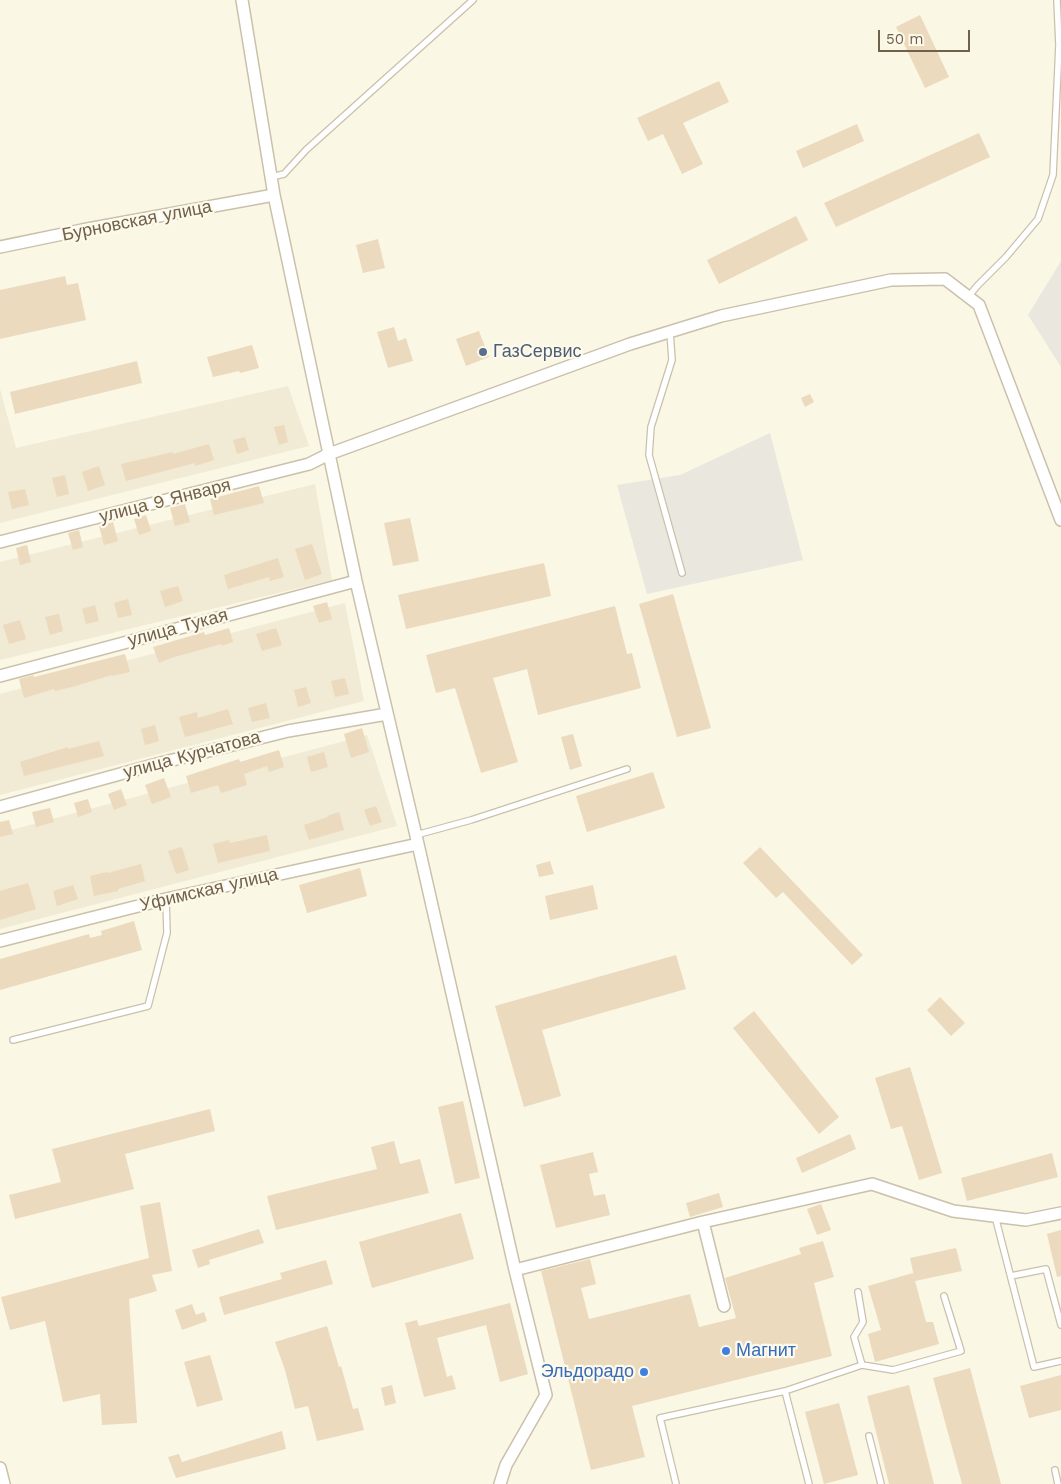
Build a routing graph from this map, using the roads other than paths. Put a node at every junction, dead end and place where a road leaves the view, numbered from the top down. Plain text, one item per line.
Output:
1 (242, 0) edge
2 (473, 0) edge
3 (1057, 0) edge
4 (271, 177) junction
5 (274, 195) junction
6 (0, 247) edge
7 (968, 297) junction
8 (670, 332) junction
9 (329, 454) junction
10 (1061, 520) edge
11 (0, 542) edge
12 (682, 573) dead end
13 (356, 580) junction
14 (0, 676) edge
15 (386, 714) junction
16 (626, 769) dead end
17 (0, 807) edge
18 (417, 839) junction
19 (166, 899) junction
20 (0, 941) edge
21 (12, 1040) dead end
22 (1061, 1213) edge
23 (995, 1216) junction
24 (703, 1222) junction
25 (515, 1270) junction
26 (1010, 1276) dead end
27 (858, 1292) dead end
28 (944, 1296) dead end
29 (724, 1306) dead end
30 (1061, 1325) edge
31 (1061, 1361) edge
32 (862, 1365) junction
33 (785, 1391) junction
34 (869, 1436) dead end
35 (0, 1468) edge
36 (1055, 1470) dead end
37 (4, 1484) edge
38 (500, 1484) edge
39 (676, 1484) edge
40 (809, 1484) edge
41 (881, 1484) edge
42 (1058, 1484) edge

1 - 4 street
2 - 4 lane
3 - 7 lane
4 - 5 street
5 - 6 street, Бурновская улица
5 - 9 street
7 - 8 street, улица 9 Января
7 - 10 street, улица 9 Января
8 - 9 street, улица 9 Января
8 - 12 lane
9 - 11 street, улица 9 Января
9 - 13 street
13 - 14 street, улица Тукая
13 - 15 street
15 - 17 street, улица Курчатова
15 - 18 street
16 - 18 lane
18 - 19 street, Уфимская улица
18 - 25 street
19 - 20 street, Уфимская улица
19 - 21 lane
22 - 23 street
23 - 24 street
23 - 31 lane
24 - 25 street
24 - 29 street
25 - 38 street
26 - 30 lane
27 - 32 lane
28 - 32 lane
32 - 33 lane
33 - 39 lane
33 - 40 lane
34 - 41 lane
35 - 37 street
36 - 42 lane

